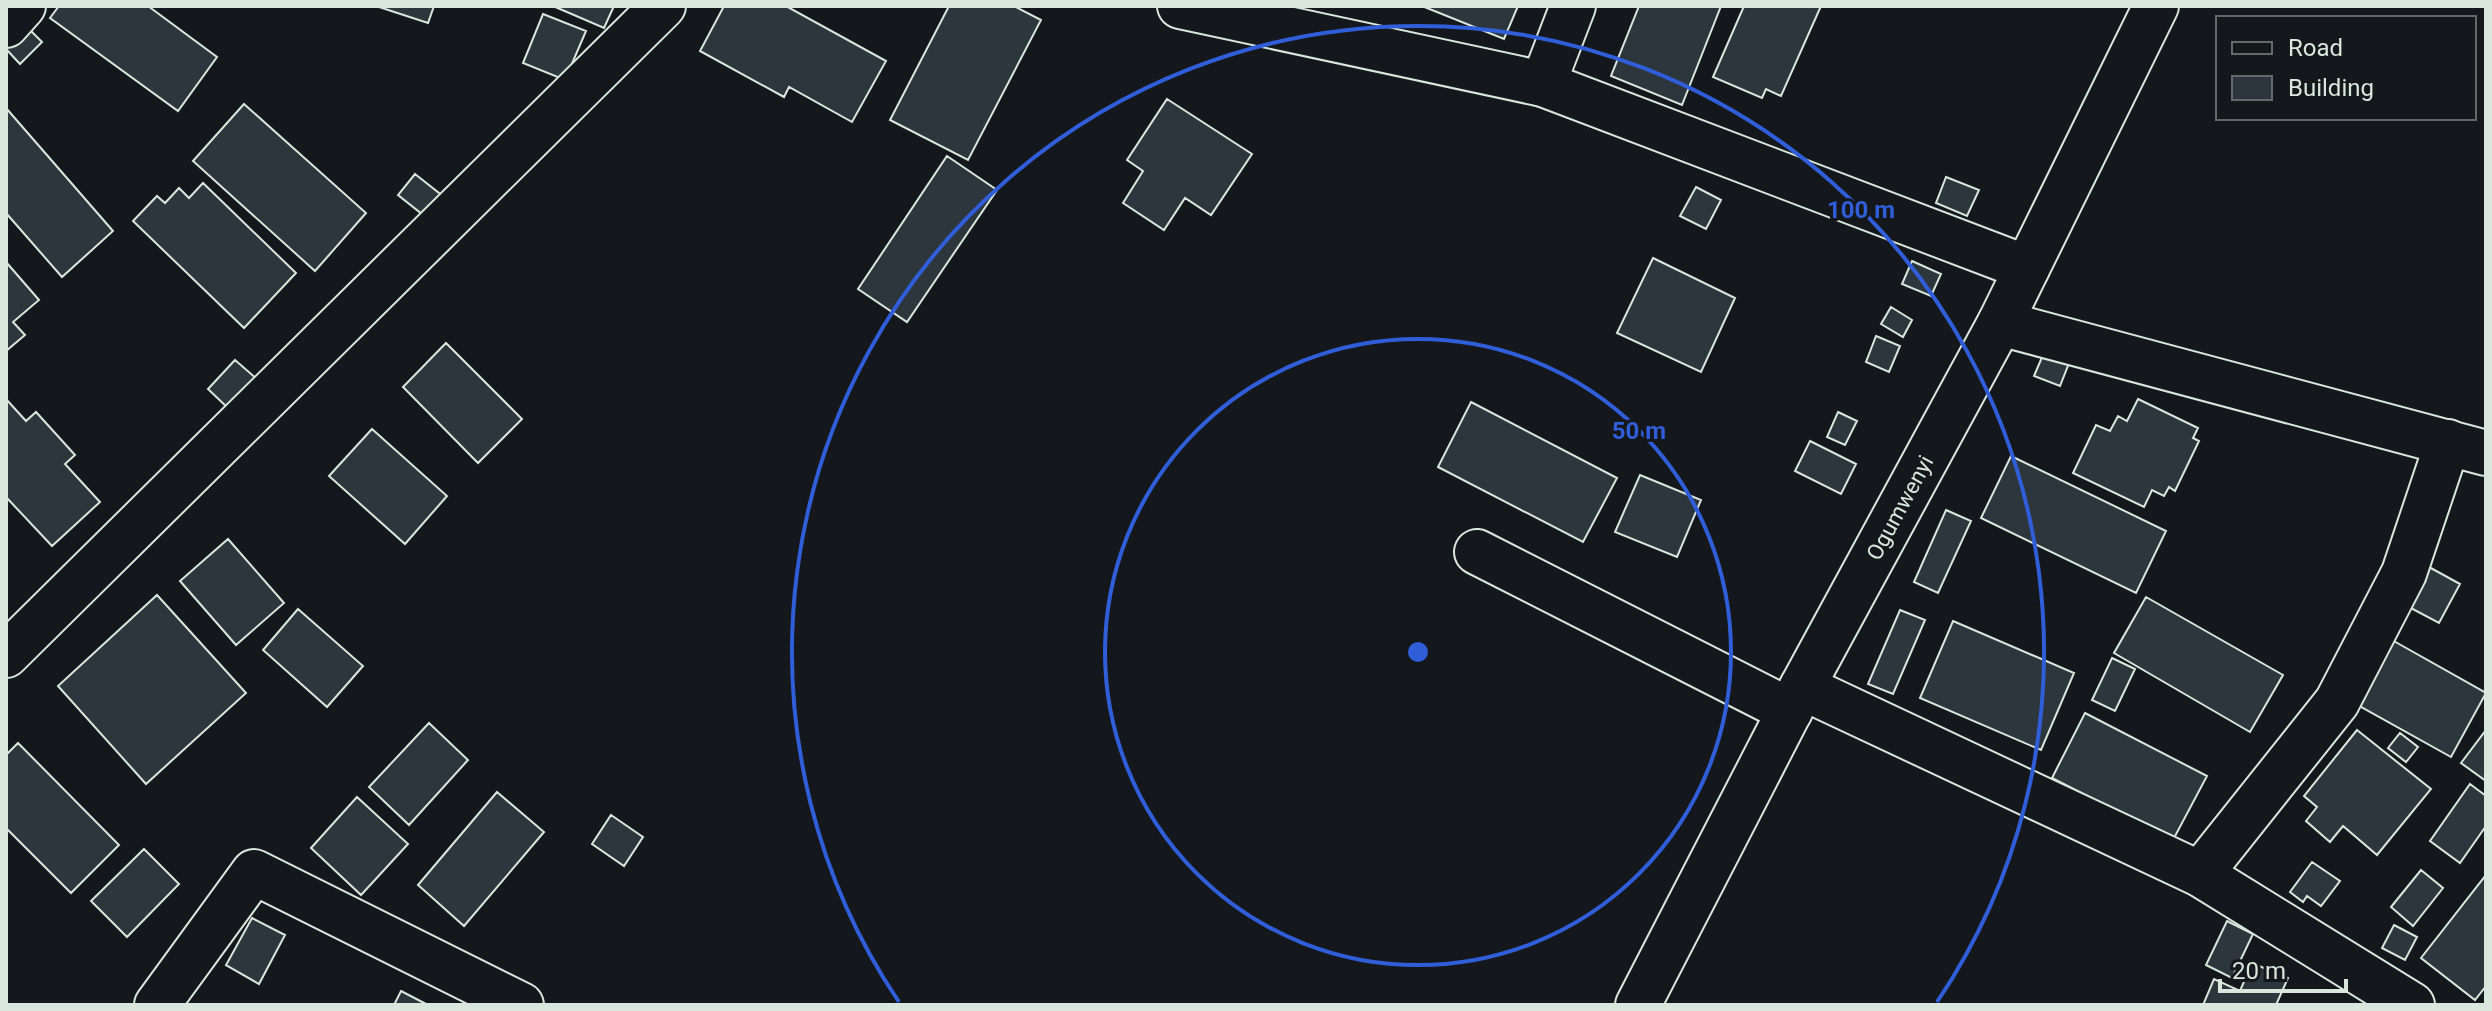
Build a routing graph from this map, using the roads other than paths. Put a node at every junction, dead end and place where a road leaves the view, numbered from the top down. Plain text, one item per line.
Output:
1 (23, 6) edge
2 (663, 6) edge
3 (1180, 6) edge
4 (1573, 6) edge
5 (2156, 6) edge
6 (6, 25) edge
7 (1543, 84) junction
8 (2027, 268) junction
9 (2000, 323) junction
10 (2467, 448) edge
11 (1477, 552) dead end
12 (6, 655) edge
13 (1796, 699) junction
14 (2200, 874) junction
15 (157, 1005) edge
16 (521, 1005) edge
17 (1638, 1005) edge
18 (2412, 1005) edge

1 - 6 street
2 - 12 street
3 - 7 street
4 - 7 street
5 - 8 street, Ogumwenyi
7 - 8 street
8 - 9 street, Ogumwenyi
9 - 10 street
9 - 13 street, Ogumwenyi
10 - 14 street
11 - 13 street
13 - 14 street
13 - 17 street, Ogumwenyi
14 - 18 street
15 - 16 street

